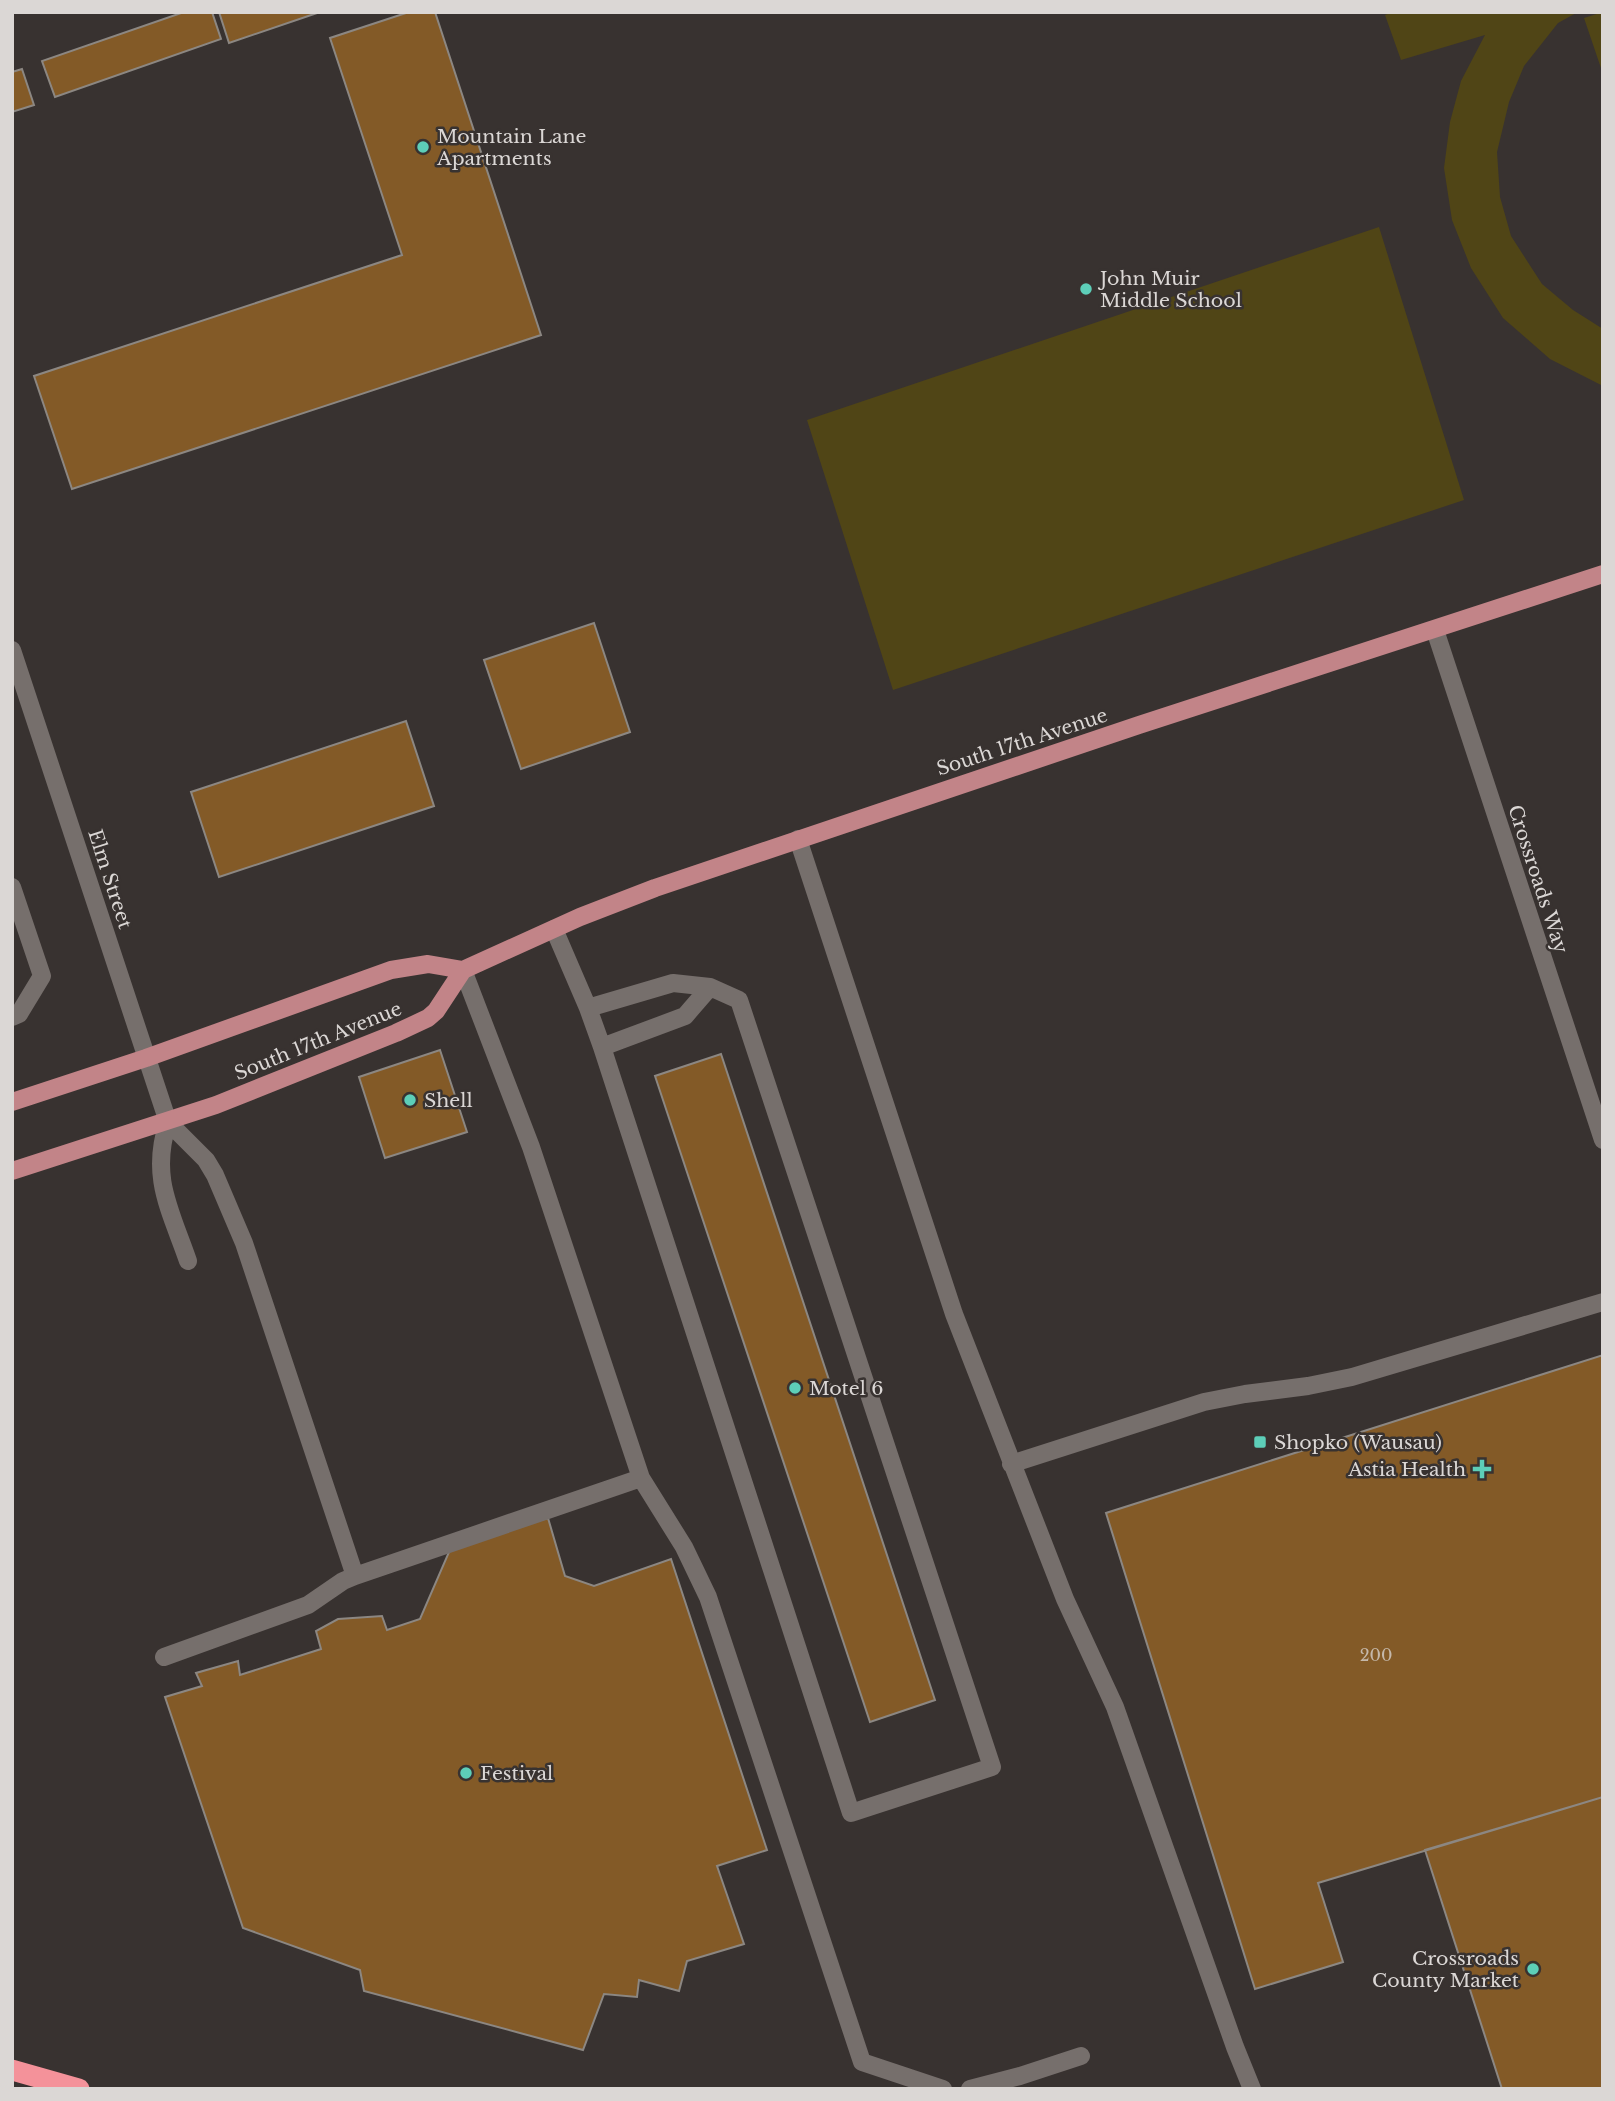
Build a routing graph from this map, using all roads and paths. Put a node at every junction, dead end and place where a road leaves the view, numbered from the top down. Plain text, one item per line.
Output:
1 (1603, 574) edge
2 (1435, 630) junction
3 (12, 650) edge
4 (798, 839) junction
5 (12, 887) edge
6 (554, 929) junction
7 (463, 970) junction
8 (710, 986) junction
9 (588, 1007) junction
10 (12, 1017) edge
11 (602, 1047) junction
12 (146, 1058) junction
13 (12, 1102) edge
14 (168, 1122) junction
15 (1603, 1140) edge
16 (12, 1171) edge
17 (188, 1262) dead end
18 (1603, 1302) edge
19 (1011, 1464) junction
20 (642, 1478) junction
21 (355, 1576) junction
22 (164, 1657) dead end
23 (1081, 2056) dead end
24 (12, 2070) edge
25 (79, 2089) edge
26 (943, 2089) edge
27 (970, 2089) edge
28 (1252, 2089) edge

1 - 2 main road, South 17th Avenue
2 - 4 main road, South 17th Avenue
2 - 15 street, Crossroads Way
3 - 12 street, Elm Street
4 - 6 main road, South 17th Avenue
4 - 19 street
5 - 10 street
6 - 7 main road, South 17th Avenue
6 - 9 street
7 - 12 main road, South 17th Avenue
7 - 14 main road, South 17th Avenue
7 - 20 street
8 - 9 street
8 - 11 street
8 - 11 street
9 - 11 street
12 - 13 main road, South 17th Avenue
12 - 14 street, Elm Street
14 - 16 main road, South 17th Avenue
14 - 17 street
14 - 21 street
18 - 19 street
19 - 28 street
20 - 21 street
20 - 26 street
21 - 22 street
23 - 27 street
24 - 25 highway

